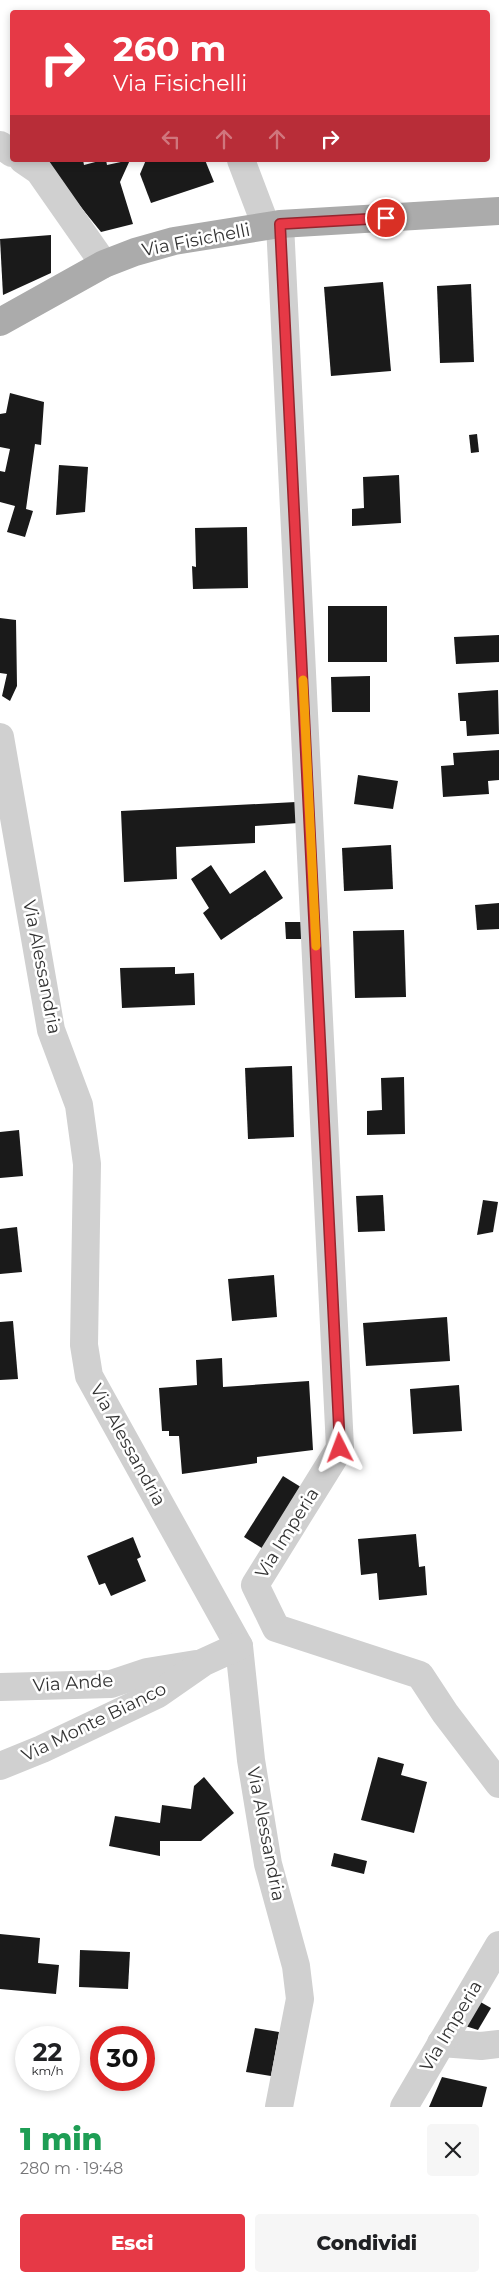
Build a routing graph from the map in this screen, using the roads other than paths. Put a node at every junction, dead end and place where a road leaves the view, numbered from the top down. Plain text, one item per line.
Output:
1 (26, 162) edge
2 (242, 162) edge
3 (499, 211) edge
4 (273, 225) junction
5 (104, 264) junction
6 (0, 322) edge
7 (0, 737) edge
8 (239, 1646) junction
9 (204, 1662) junction
10 (0, 1687) edge
11 (0, 1766) edge
12 (499, 1784) edge
13 (499, 1945) edge
14 (441, 2043) junction
15 (499, 2044) edge
16 (279, 2107) edge
17 (404, 2107) edge

1 - 5 street
2 - 4 street
3 - 4 main road, Via Fisichelli
4 - 5 main road, Via Fisichelli
4 - 12 street, Via Imperia
5 - 6 main road, Via Fisichelli
7 - 8 street, Via Alessandria
8 - 9 street, Via Monte Bianco
8 - 16 street, Via Alessandria
9 - 10 street, Via Ande
9 - 11 street, Via Monte Bianco
13 - 14 street, Via Imperia
14 - 15 street
14 - 17 street, Via Imperia

